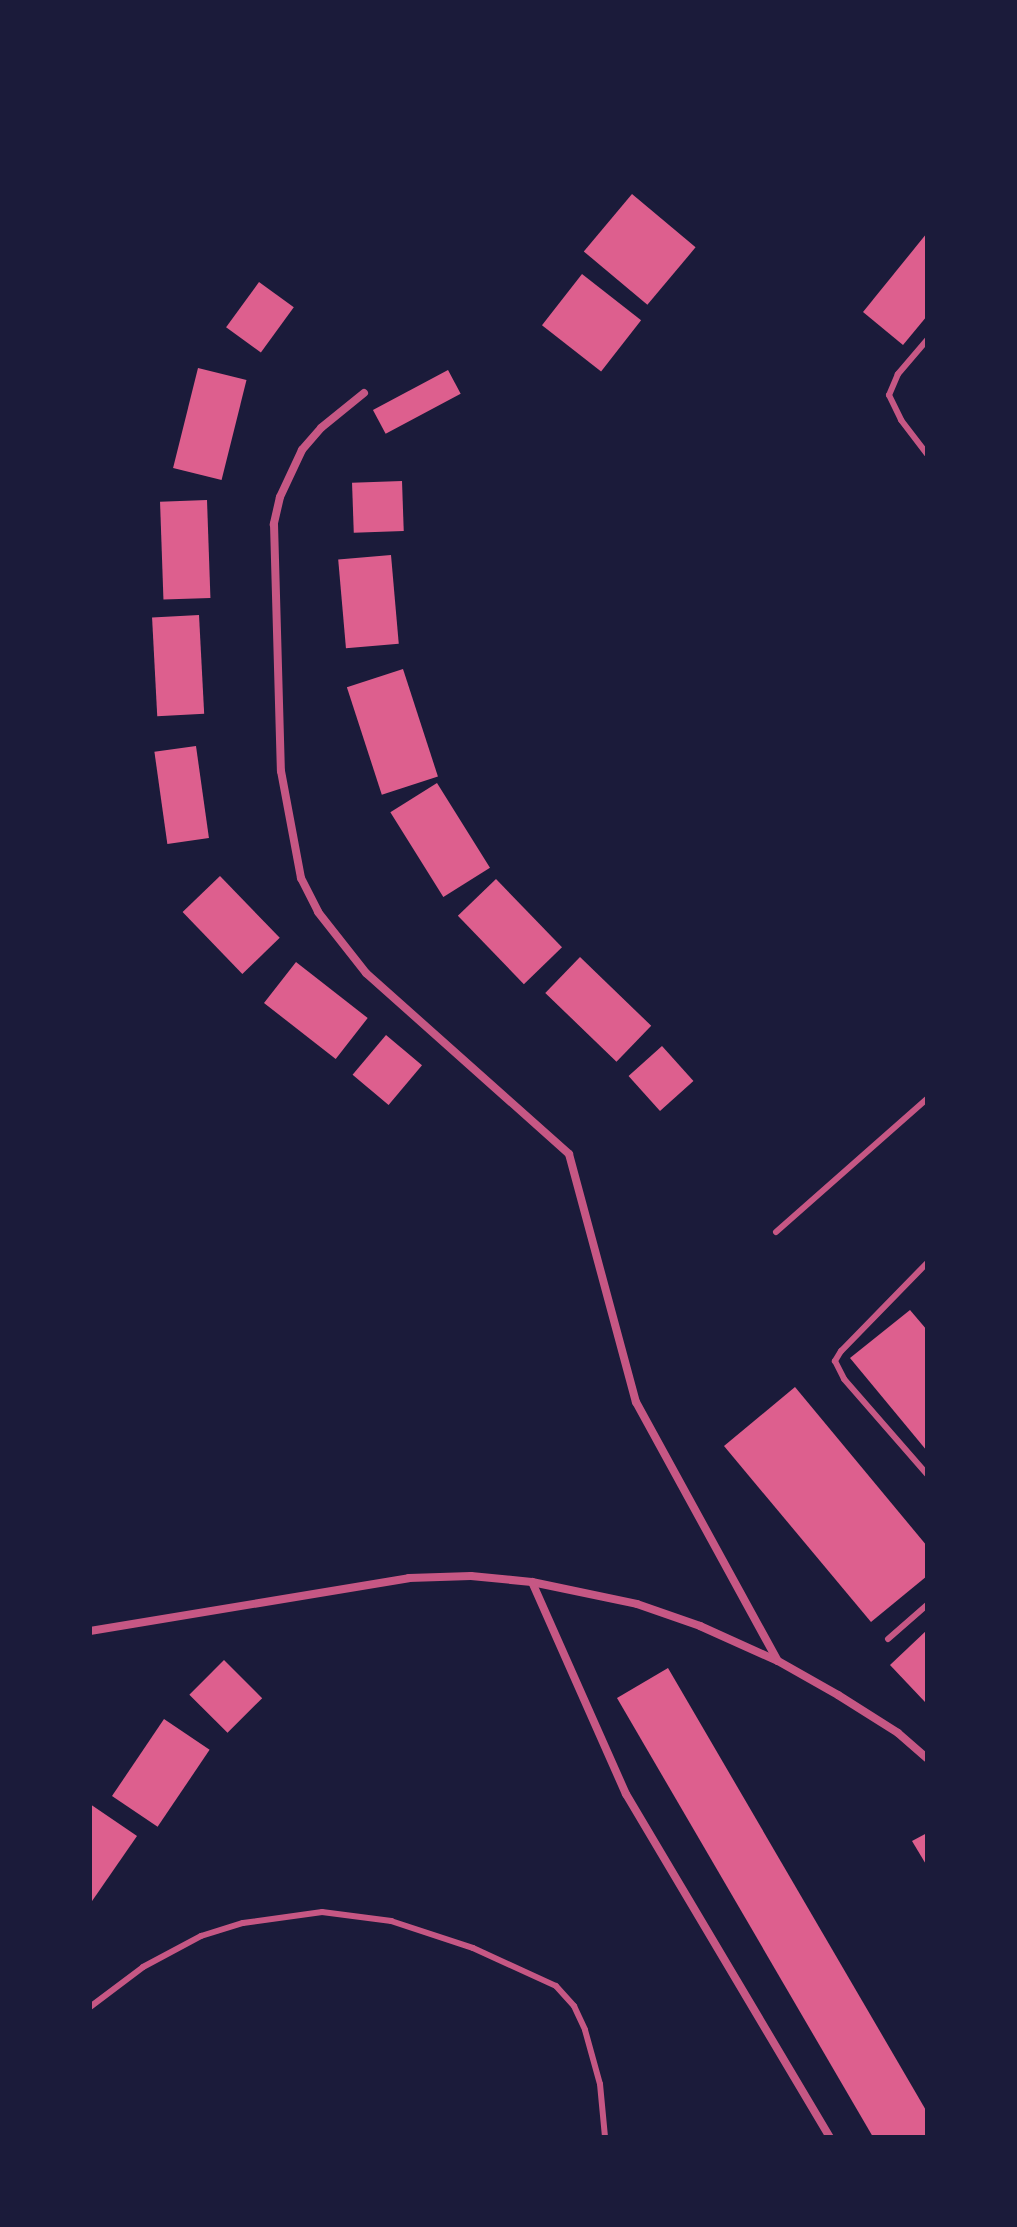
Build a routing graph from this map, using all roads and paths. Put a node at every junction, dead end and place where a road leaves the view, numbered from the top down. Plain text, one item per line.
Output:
1 (927, 340) edge
2 (364, 393) dead end
3 (927, 454) edge
4 (927, 1099) edge
5 (776, 1232) dead end
6 (927, 1263) edge
7 (927, 1474) edge
8 (532, 1582) junction
9 (927, 1605) edge
10 (90, 1631) edge
11 (888, 1639) dead end
12 (778, 1661) junction
13 (927, 1758) edge
14 (90, 2007) edge
15 (605, 2137) edge
16 (830, 2137) edge

1 - 3 lane
2 - 12 street
4 - 5 lane
6 - 7 lane
8 - 10 street
8 - 12 street
8 - 16 street
9 - 11 lane
12 - 13 street
14 - 15 lane

